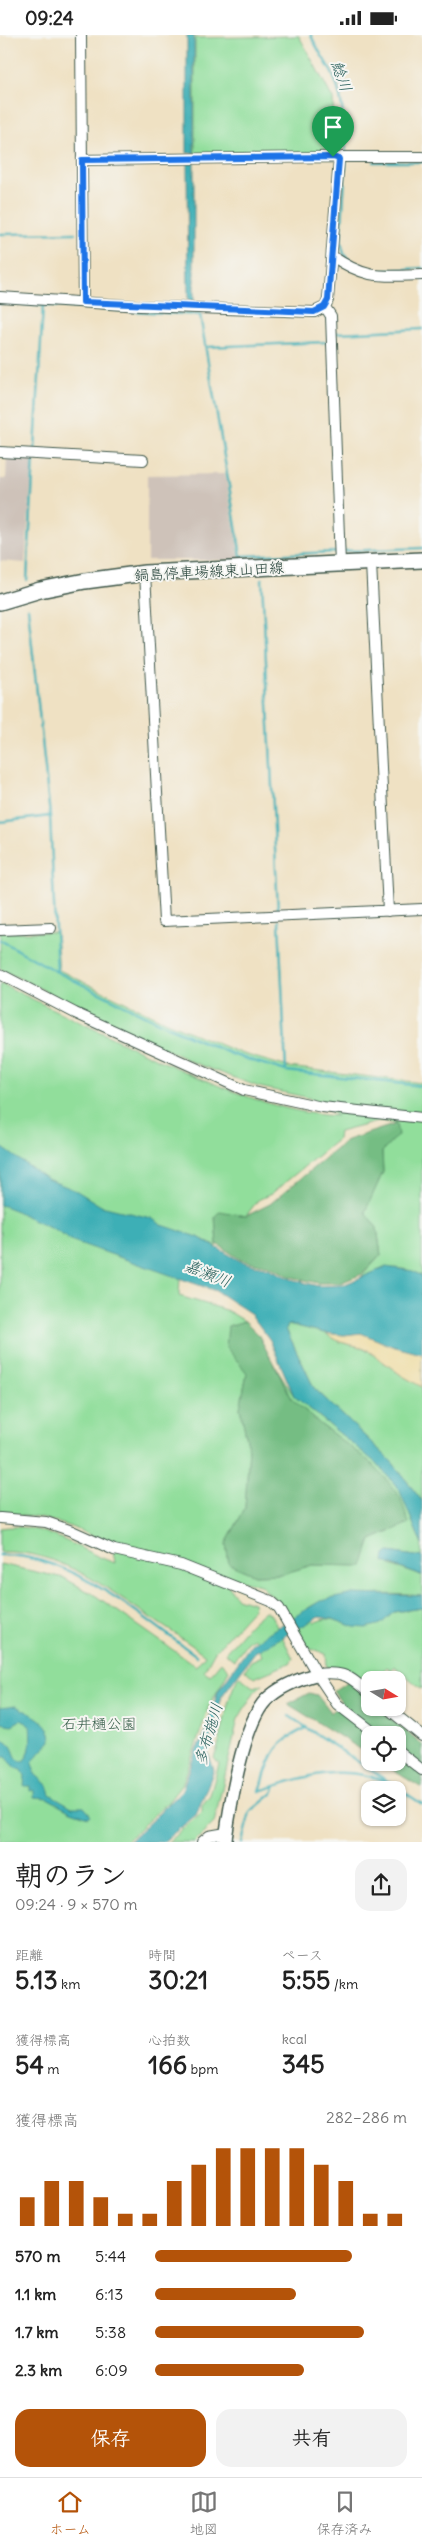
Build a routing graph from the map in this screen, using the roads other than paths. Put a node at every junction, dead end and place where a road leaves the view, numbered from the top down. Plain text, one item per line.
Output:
1 (81, 35) edge
2 (422, 157) edge
3 (341, 158) junction
4 (82, 160) junction
5 (332, 256) junction
6 (422, 275) edge
7 (0, 297) edge
8 (83, 302) junction
9 (324, 307) junction
10 (0, 452) edge
11 (143, 460) dead end
12 (339, 556) junction
13 (422, 560) edge
14 (371, 563) junction
15 (145, 573) junction
16 (0, 602) edge
17 (422, 909) edge
18 (388, 911) junction
19 (51, 928) dead end
20 (0, 930) edge
21 (0, 974) edge
22 (422, 1117) edge
23 (0, 1518) edge
24 (317, 1674) junction
25 (361, 1687) edge
26 (397, 1716) edge
27 (365, 1726) edge
28 (422, 1736) edge
29 (406, 1757) edge
30 (422, 1770) edge
31 (226, 1837) edge
32 (202, 1842) edge

1 - 4 street
2 - 3 street
3 - 4 street
3 - 5 street
4 - 8 street
5 - 6 street
5 - 9 street
7 - 8 street
8 - 9 street
9 - 12 street
10 - 11 street
12 - 14 main road, 鍋島停車場線東山田線
12 - 15 main road, 鍋島停車場線東山田線
13 - 14 main road, 鍋島停車場線東山田線
14 - 18 street
15 - 16 main road, 鍋島停車場線東山田線
15 - 18 street
17 - 18 street
19 - 20 street
21 - 22 street
23 - 24 street
24 - 25 street
24 - 27 street
24 - 31 street
26 - 28 street
29 - 30 street
31 - 32 street

